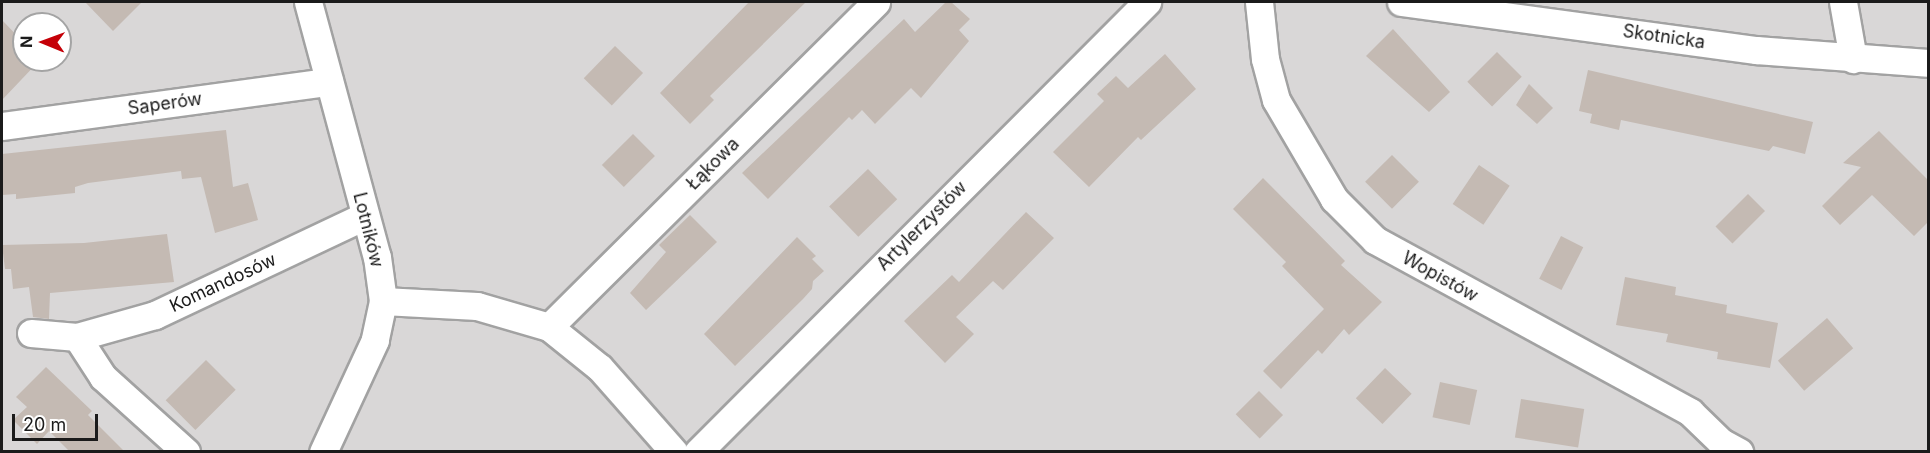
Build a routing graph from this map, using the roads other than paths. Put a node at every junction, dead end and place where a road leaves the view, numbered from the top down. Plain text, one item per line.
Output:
1 (308, 2) edge
2 (876, 2) edge
3 (1147, 2) edge
4 (1259, 2) edge
5 (1401, 2) edge
6 (1843, 2) edge
7 (1853, 59) junction
8 (1929, 63) edge
9 (329, 82) junction
10 (2, 126) edge
11 (364, 216) junction
12 (383, 301) junction
13 (549, 327) junction
14 (31, 333) dead end
15 (77, 337) junction
16 (186, 452) edge
17 (323, 452) edge
18 (674, 452) edge
19 (698, 452) edge
20 (1740, 452) edge

1 - 9 street, Lotników
2 - 13 street, Łąkowa
3 - 19 street, Artylerzystów
4 - 20 street, Wopistów
5 - 7 street, Skotnicka
6 - 7 street
7 - 8 street, Skotnicka
9 - 10 street, Saperów
9 - 11 street, Lotników
11 - 12 street, Lotników
11 - 15 street, Komandosów
12 - 13 street
12 - 17 street, Lotników
13 - 18 street
14 - 15 street
15 - 16 street

